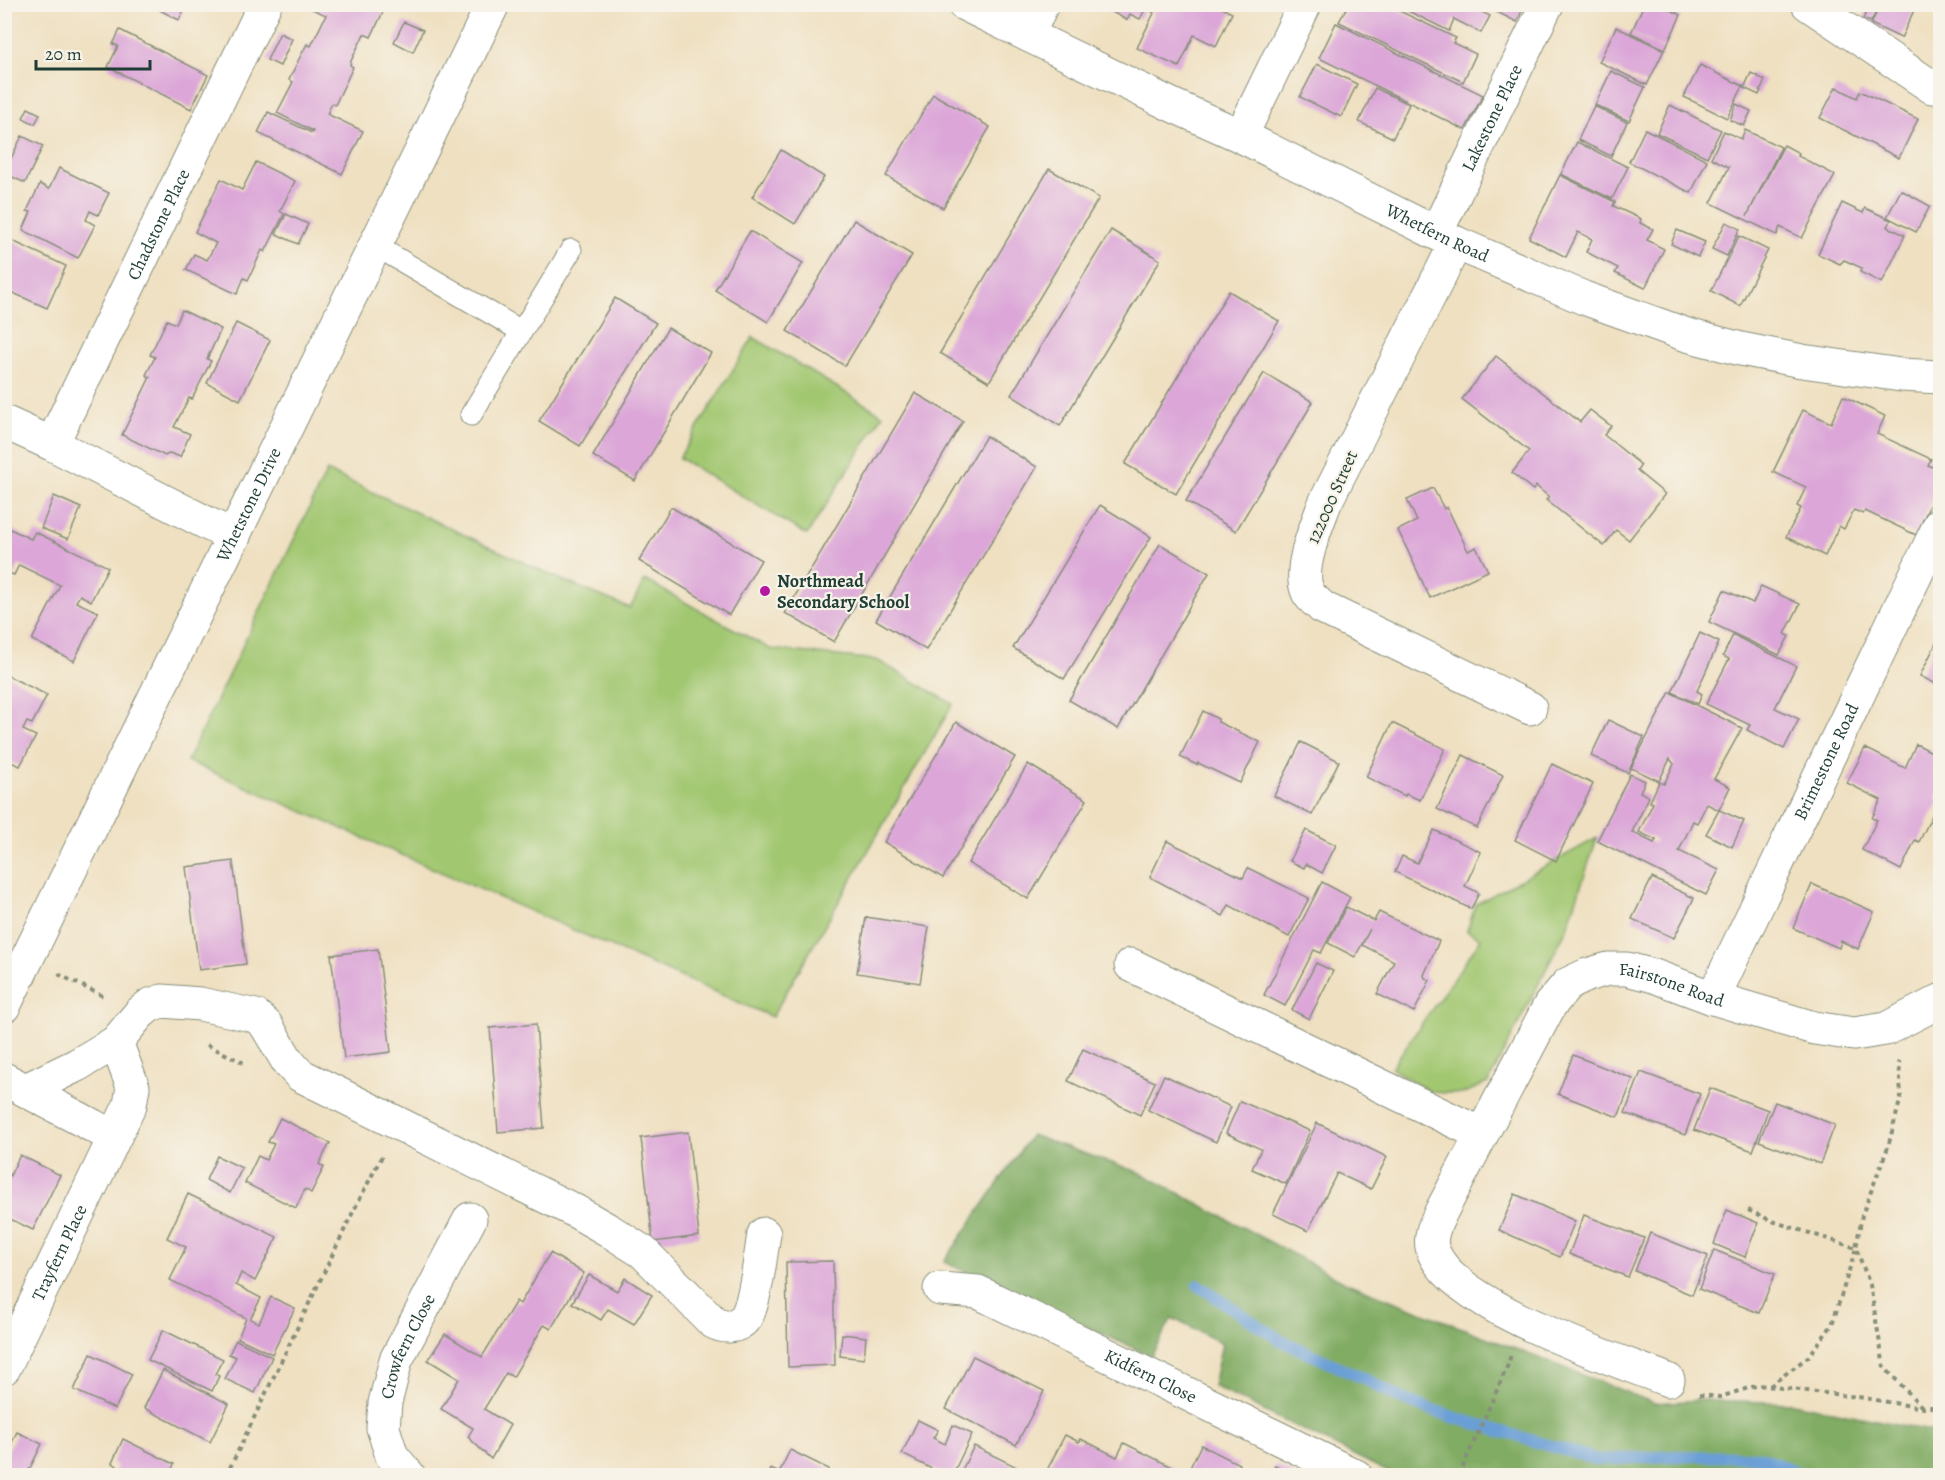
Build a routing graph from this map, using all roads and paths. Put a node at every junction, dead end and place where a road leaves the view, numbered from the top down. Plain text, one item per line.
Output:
1 (265, 4) edge
2 (492, 4) edge
3 (964, 4) edge
4 (1042, 4) edge
5 (1305, 4) edge
6 (1547, 4) edge
7 (1808, 4) edge
8 (1028, 35) junction
9 (1932, 87) dead end
10 (1241, 136) junction
11 (1446, 238) junction
12 (376, 246) junction
13 (571, 250) dead end
14 (521, 332) junction
15 (1941, 377) edge
16 (471, 415) dead end
17 (4, 422) edge
18 (52, 444) junction
19 (1941, 524) edge
20 (234, 537) junction
21 (1530, 708) dead end
22 (1131, 964) dead end
23 (1713, 998) junction
24 (4, 1006) edge
25 (1927, 1008) edge
26 (116, 1042) junction
27 (15, 1085) edge
28 (1481, 1134) junction
29 (114, 1137) junction
30 (386, 1148) dead end
31 (1748, 1210) dead end
32 (471, 1219) dead end
33 (764, 1234) dead end
34 (1856, 1248) junction
35 (940, 1289) dead end
36 (1508, 1367) dead end
37 (4, 1368) edge
38 (1668, 1380) joint
39 (1770, 1386) junction
40 (1941, 1406) edge
41 (1923, 1408) junction
42 (226, 1476) edge
43 (409, 1476) edge
44 (1356, 1476) edge
45 (1459, 1476) edge

1 - 18 street, Chadstone Place
2 - 12 street, Whetstone Drive
3 - 8 street, Whetfern Road
4 - 8 street
5 - 10 street
6 - 11 street, Lakestone Place
7 - 9 street
8 - 10 street, Whetfern Road
10 - 11 street, Whetfern Road
11 - 15 street, Whetfern Road
11 - 21 street, 122000 Street
12 - 14 lane
12 - 20 street, Whetstone Drive
13 - 14 lane
14 - 16 lane
17 - 18 street
18 - 20 street
19 - 23 street, Brimestone Road
20 - 24 street, Whetstone Drive
22 - 28 street
23 - 25 street, Fairstone Road
23 - 28 street, Fairstone Road
25 - 34 path
26 - 27 street
26 - 29 street, Trayfern Place
26 - 33 street
27 - 29 street
28 - 38 street, Fairstone Road
29 - 37 street, Trayfern Place
30 - 42 path
31 - 34 path
32 - 43 street, Crowfern Close
34 - 39 path
34 - 41 path
35 - 44 street, Kidfern Close
36 - 45 path
38 - 39 path
39 - 41 path
40 - 41 path

